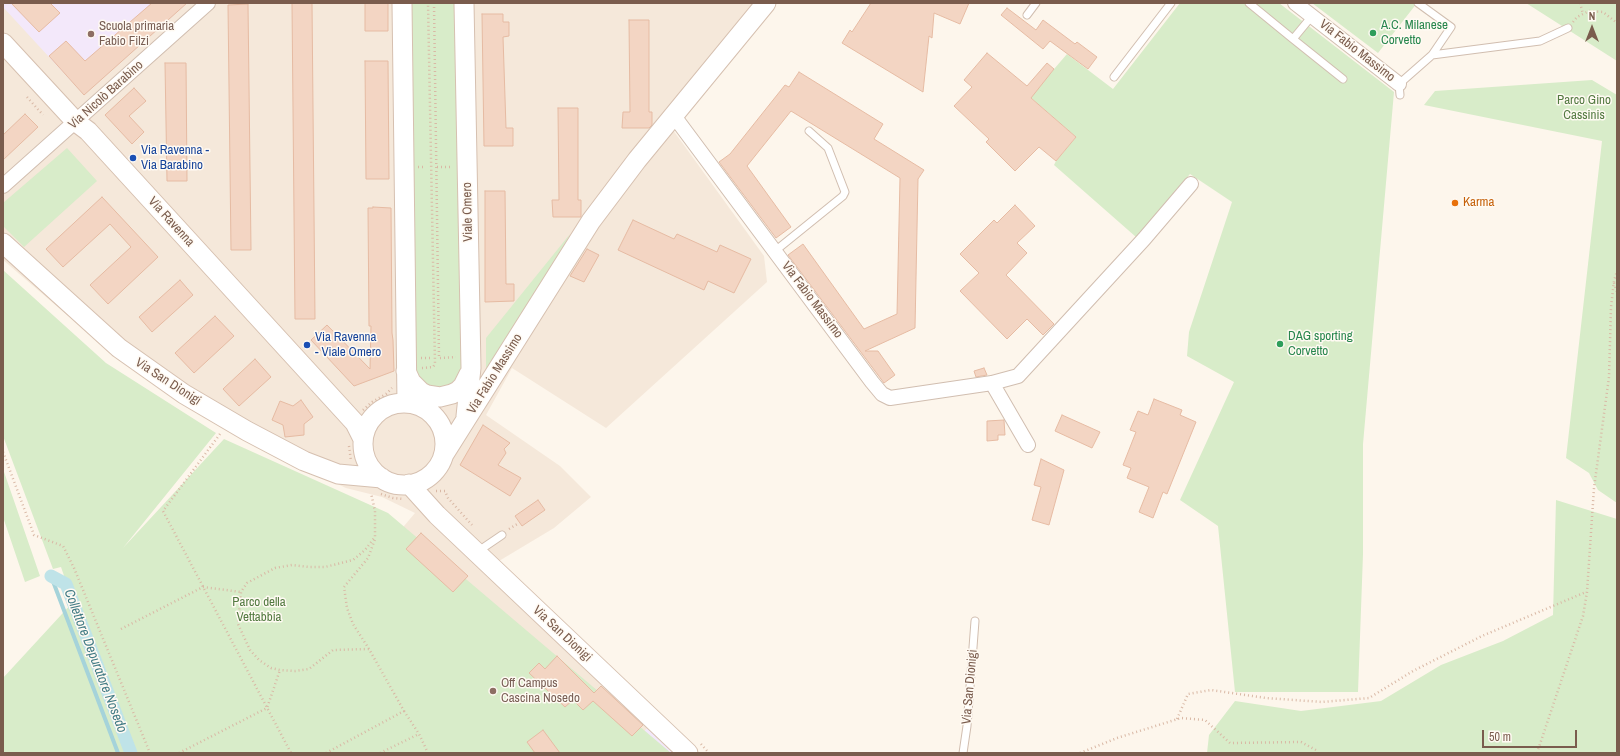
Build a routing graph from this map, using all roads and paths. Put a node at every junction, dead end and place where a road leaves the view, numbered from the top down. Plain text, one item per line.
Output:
1 (208, 3) edge
2 (402, 3) edge
3 (428, 3) edge
4 (434, 3) edge
5 (464, 3) edge
6 (766, 3) edge
7 (1036, 3) edge
8 (1171, 3) edge
9 (1249, 3) edge
10 (1296, 3) edge
11 (1418, 3) edge
12 (1580, 3) edge
13 (1027, 14) dead end
14 (1583, 14) junction
15 (1312, 16) junction
16 (1617, 23) edge
17 (1568, 28) joint
18 (1293, 39) junction
19 (3, 43) edge
20 (1432, 55) junction
21 (1114, 77) dead end
22 (1343, 79) dead end
23 (1402, 89) joint
24 (27, 98) dead end
25 (43, 115) dead end
26 (674, 116) junction
27 (76, 122) junction
28 (809, 131) dead end
29 (436, 167) junction
30 (457, 167) dead end
31 (1191, 184) dead end
32 (3, 186) edge
33 (3, 243) edge
34 (775, 251) junction
35 (1617, 271) edge
36 (1614, 281) junction
37 (1617, 292) edge
38 (461, 357) dead end
39 (469, 374) junction
40 (406, 375) junction
41 (992, 383) junction
42 (407, 403) junction
43 (337, 404) junction
44 (368, 414) junction
45 (465, 421) junction
46 (220, 434) dead end
47 (363, 439) junction
48 (1028, 445) dead end
49 (3, 452) edge
50 (443, 456) junction
51 (364, 468) junction
52 (434, 484) junction
53 (381, 486) junction
54 (407, 492) junction
55 (371, 493) dead end
56 (437, 515) junction
57 (474, 527) dead end
58 (502, 535) dead end
59 (376, 537) junction
60 (476, 552) junction
61 (203, 587) junction
62 (241, 592) junction
63 (1586, 592) junction
64 (975, 621) dead end
65 (121, 629) dead end
66 (369, 649) junction
67 (280, 670) junction
68 (267, 708) junction
69 (404, 712) junction
70 (1177, 720) junction
71 (419, 734) junction
72 (150, 753) edge
73 (179, 753) edge
74 (291, 753) edge
75 (326, 753) edge
76 (380, 753) edge
77 (428, 753) edge
78 (688, 753) edge
79 (963, 753) edge
80 (1080, 753) edge
81 (1317, 753) edge
82 (1537, 753) edge

1 - 27 street, Via Nicolò Barabino
2 - 40 street
3 - 40 path
4 - 29 path
5 - 39 street, Viale Omero
6 - 26 street, Via Fabio Massimo
7 - 13 lane
8 - 21 lane
9 - 18 lane
10 - 15 street, Via Fabio Massimo
11 - 20 lane
12 - 14 path
14 - 16 path
14 - 17 path
15 - 18 lane
15 - 23 street, Via Fabio Massimo
17 - 20 lane
18 - 22 lane
19 - 27 street, Via Ravenna
20 - 23 lane
24 - 25 path
26 - 34 street, Via Fabio Massimo
26 - 45 street, Via Fabio Massimo
27 - 32 street, Via Nicolò Barabino
27 - 43 street, Via Ravenna
28 - 34 lane
29 - 30 path
29 - 38 path
31 - 41 street, Via Fabio Massimo
33 - 51 street, Via San Dionigi
34 - 41 street, Via Fabio Massimo
35 - 36 path
36 - 37 path
36 - 63 path
39 - 40 street
39 - 45 street, Viale Omero
40 - 42 street
40 - 44 path
41 - 48 street
42 - 44 street
42 - 50 street
43 - 44 street, Via Ravenna
43 - 47 street, Via Ravenna
44 - 47 street
45 - 50 street, Via Fabio Massimo
46 - 61 path
47 - 51 street
49 - 72 path
50 - 52 street
51 - 53 street
52 - 54 street
52 - 56 street, Via San Dionigi
52 - 57 path
53 - 54 street
53 - 54 path
54 - 56 street, Via San Dionigi
55 - 59 path
56 - 60 street, Via San Dionigi
58 - 60 lane
59 - 62 path
59 - 66 path
60 - 78 street, Via San Dionigi
61 - 62 path
61 - 65 path
61 - 68 path
62 - 67 path
63 - 70 path
63 - 82 path
64 - 79 lane, Via San Dionigi
66 - 67 path
66 - 69 path
67 - 68 path
68 - 73 path
68 - 74 path
69 - 71 path
69 - 75 path
70 - 80 path
70 - 81 path
71 - 76 path
71 - 77 path

